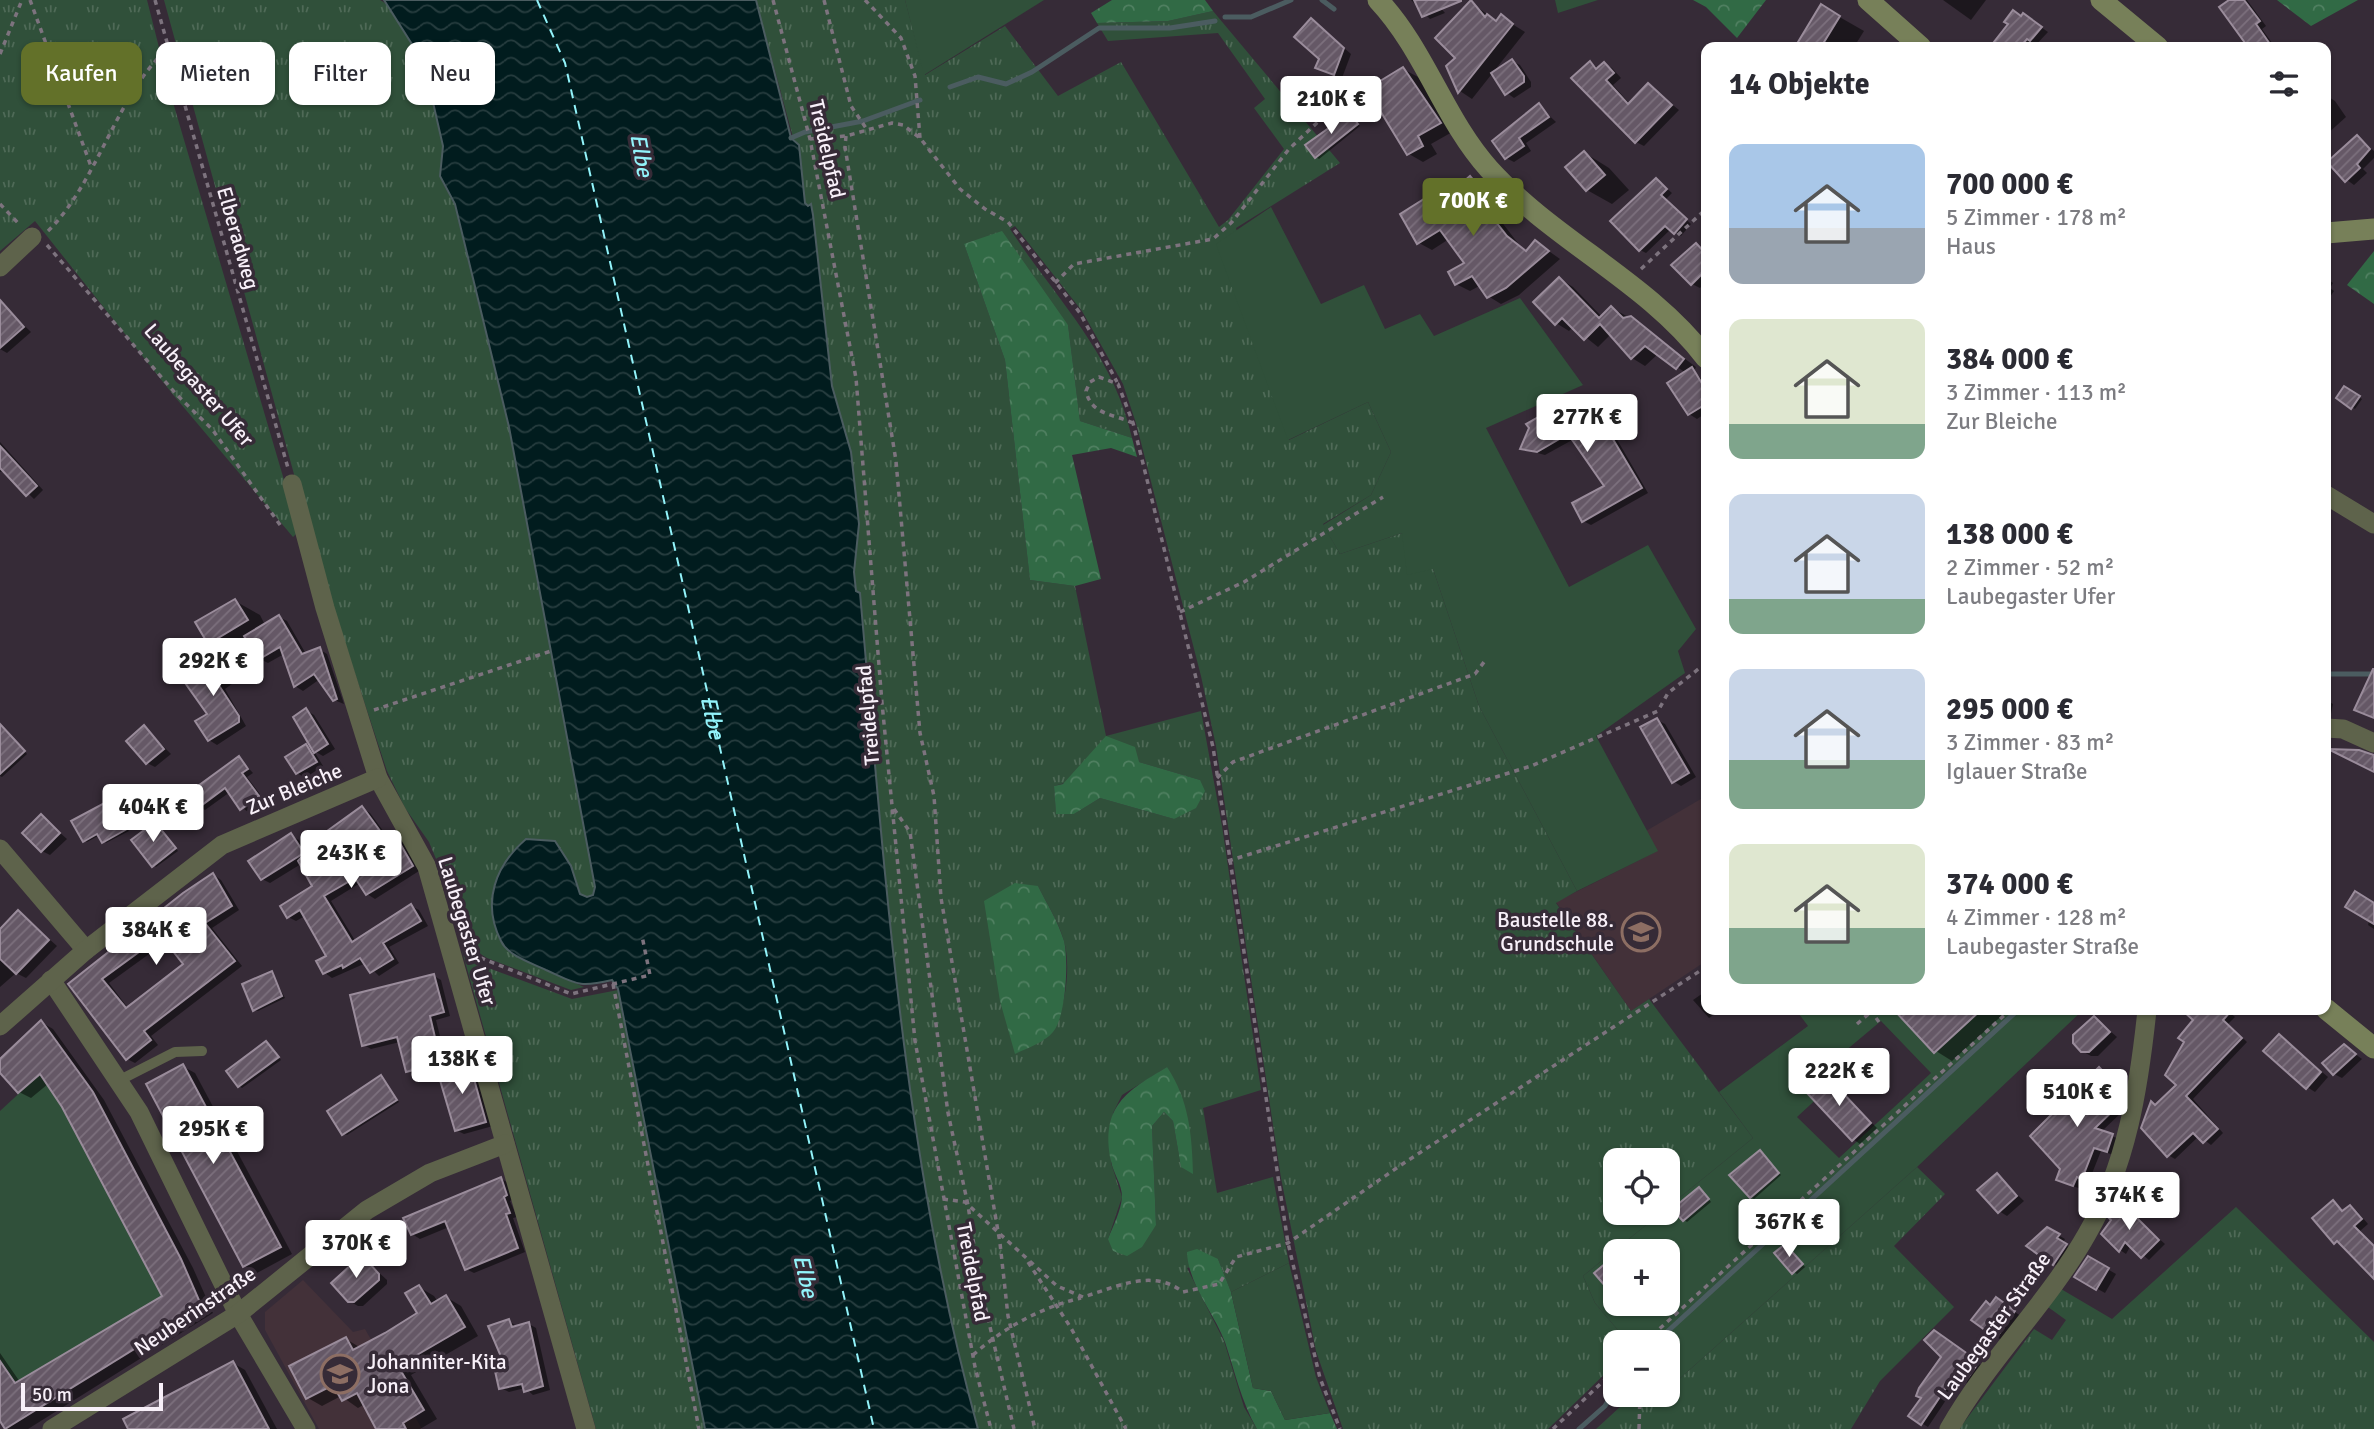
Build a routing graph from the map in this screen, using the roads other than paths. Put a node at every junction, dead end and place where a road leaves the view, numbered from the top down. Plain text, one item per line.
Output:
1 (1378, 0) edge
2 (1868, 0) edge
3 (2101, 0) edge
4 (1915, 42) edge
5 (2152, 42) edge
6 (2374, 229) edge
7 (2331, 233) edge
8 (35, 239) road end
9 (0, 267) edge
10 (1701, 353) edge
11 (292, 484) road end
12 (2331, 498) edge
13 (2374, 524) edge
14 (2331, 728) edge
15 (2374, 743) edge
16 (378, 778) junction
17 (0, 849) edge
18 (86, 950) junction
19 (51, 980) junction
20 (2331, 1013) edge
21 (2147, 1015) edge
22 (0, 1026) edge
23 (2374, 1048) edge
24 (202, 1051) dead end
25 (118, 1081) junction
26 (505, 1144) junction
27 (238, 1314) junction
28 (52, 1429) edge
29 (306, 1429) edge
30 (586, 1429) edge
31 (1949, 1429) edge

1 - 10 main road
2 - 4 main road
3 - 5 main road
6 - 7 main road
8 - 9 street
11 - 16 street, Laubegaster Ufer
12 - 13 street
14 - 15 street
16 - 18 street, Zur Bleiche
16 - 26 street, Laubegaster Ufer
17 - 18 street
18 - 19 street, Zur Bleiche
19 - 22 street, Zur Bleiche
19 - 25 street
20 - 23 main road
21 - 31 street, Laubegaster Straße
24 - 25 lane
25 - 27 street
26 - 27 street, Neuberinstraße
26 - 30 street, Laubegaster Ufer
27 - 28 street, Neuberinstraße
27 - 29 street

